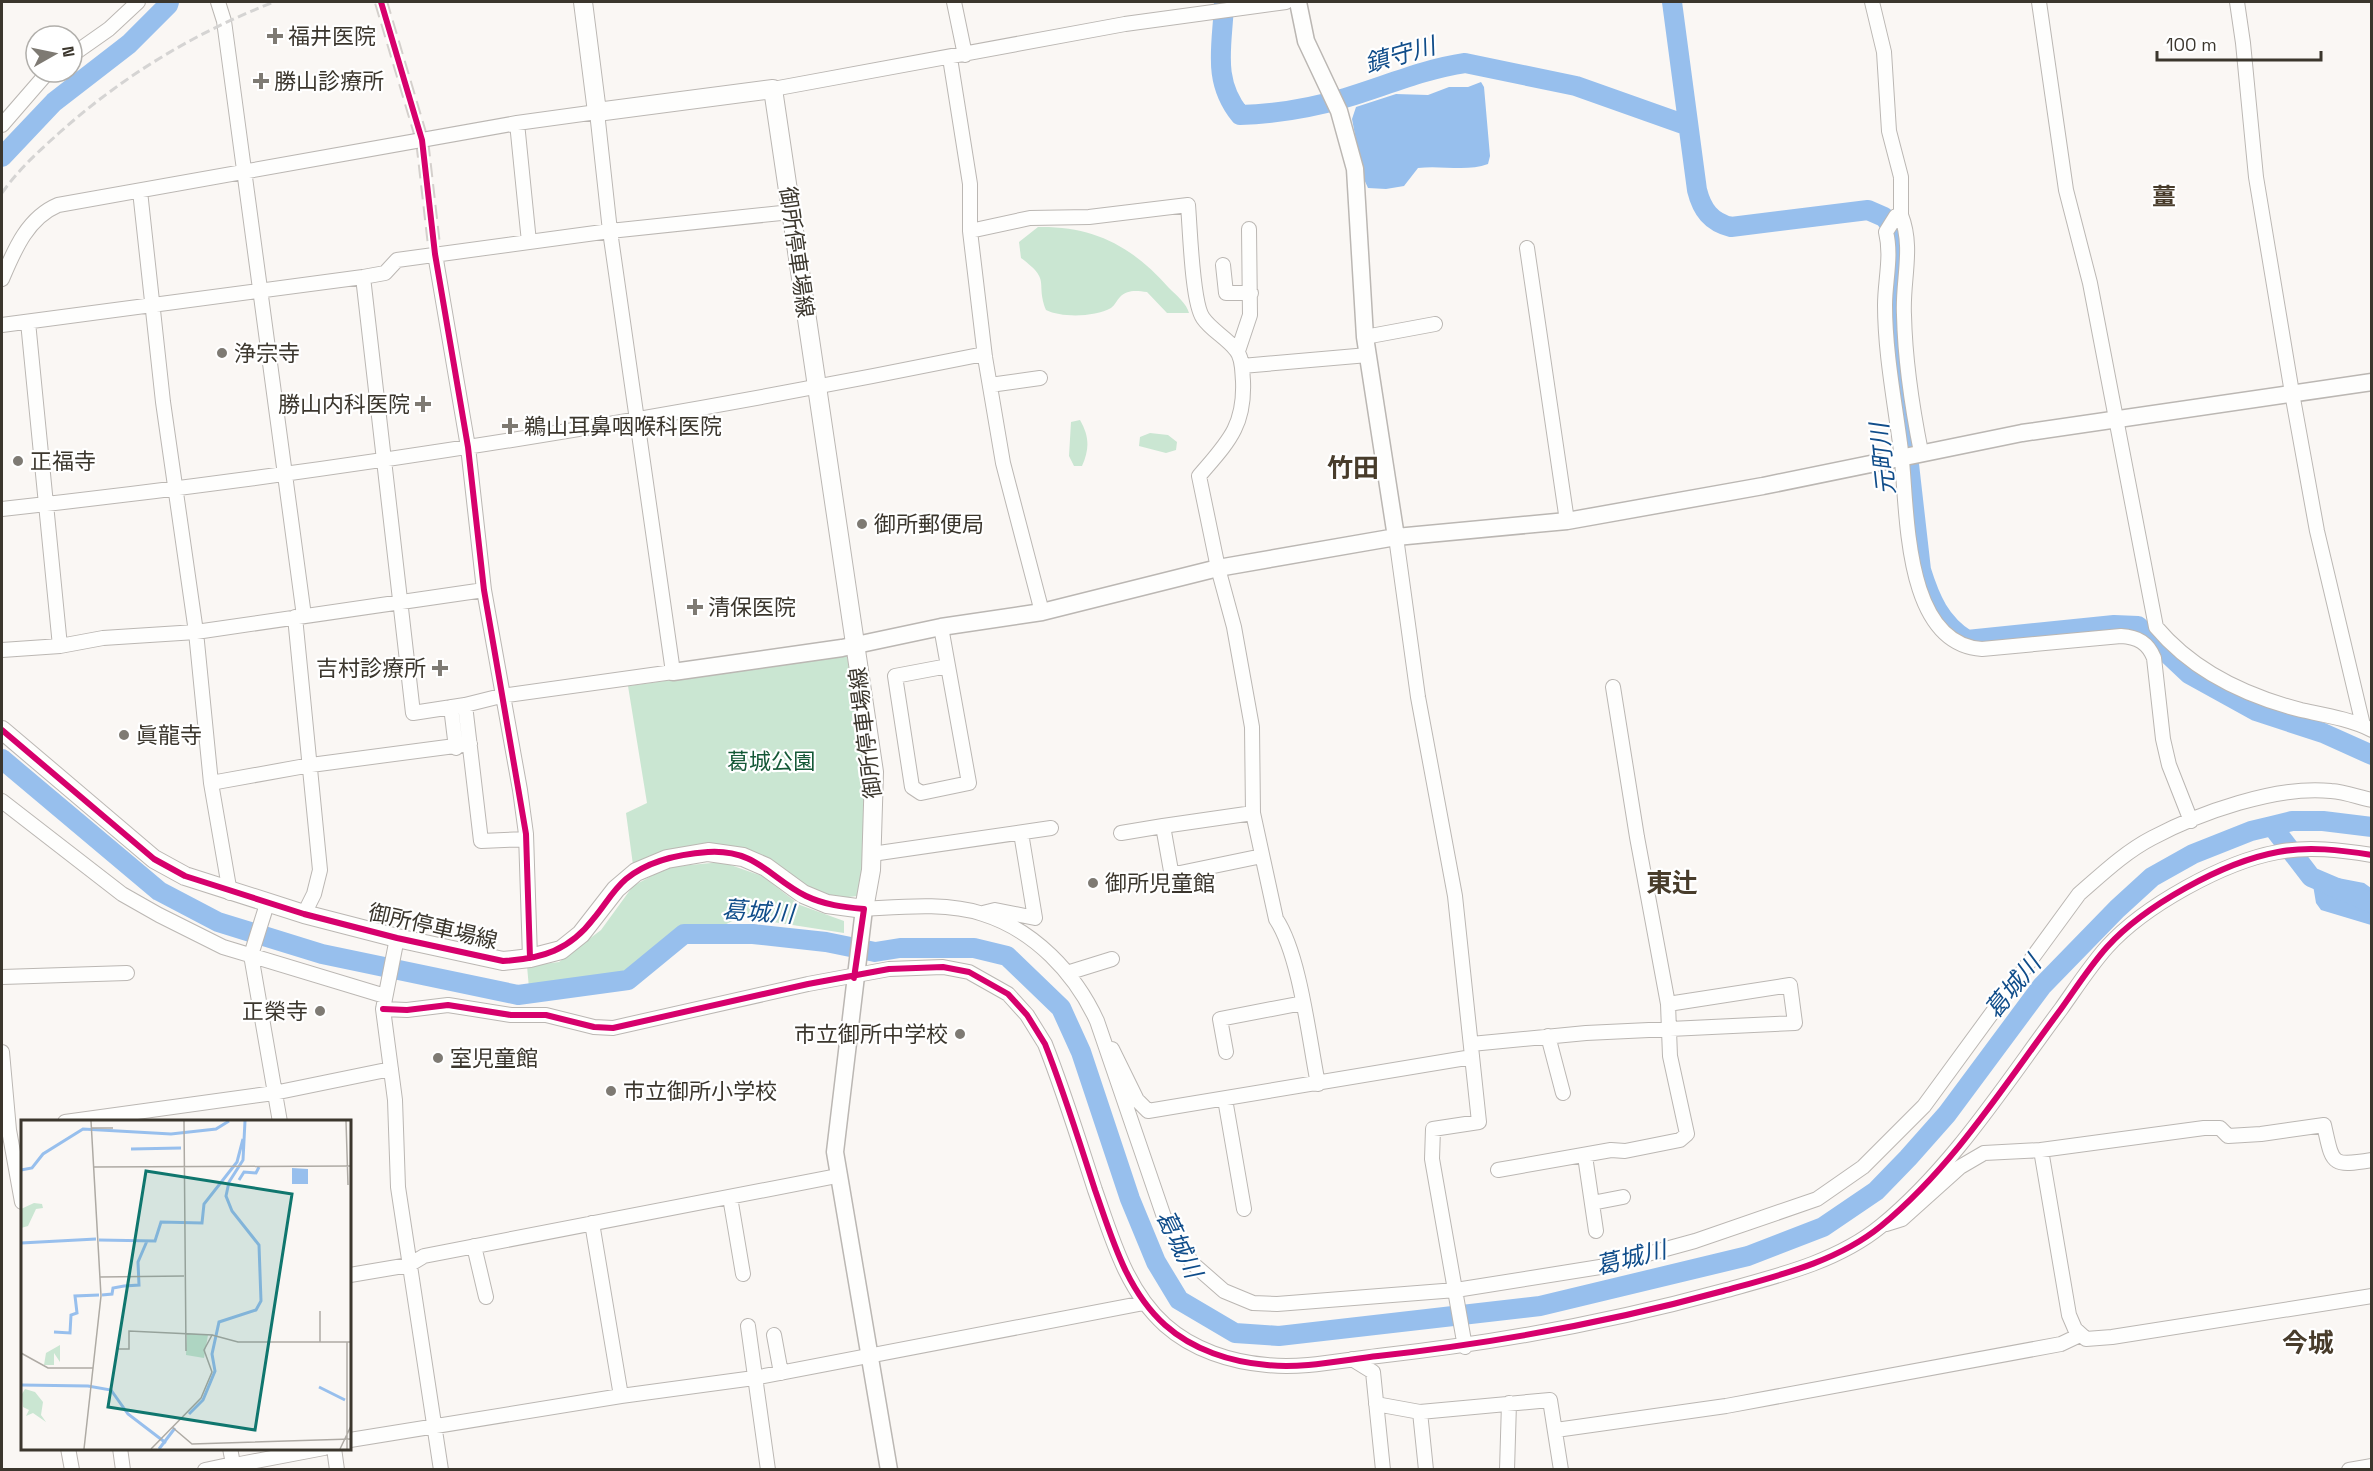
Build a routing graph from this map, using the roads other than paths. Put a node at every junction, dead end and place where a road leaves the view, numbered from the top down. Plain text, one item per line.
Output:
1 (138, 2) edge
2 (218, 2) edge
3 (583, 2) edge
4 (954, 2) edge
5 (1286, 2) edge
6 (1298, 2) edge
7 (1872, 2) edge
8 (2039, 2) edge
9 (2237, 2) edge
10 (84, 47) edge
11 (965, 55) junction
12 (950, 58) junction
13 (38, 84) edge
14 (773, 89) junction
15 (597, 112) junction
16 (517, 123) junction
17 (2, 125) edge
18 (244, 172) junction
19 (140, 191) junction
20 (791, 212) junction
21 (1899, 215) junction
22 (1249, 229) dead end
23 (610, 231) junction
24 (970, 231) junction
25 (530, 242) junction
26 (1527, 248) dead end
27 (435, 254) junction
28 (1223, 265) dead end
29 (363, 277) junction
30 (2, 279) edge
31 (261, 292) junction
32 (1251, 293) junction
33 (154, 304) junction
34 (28, 322) junction
35 (1436, 324) dead end
36 (2, 325) edge
37 (1365, 337) junction
38 (1238, 351) junction
39 (984, 354) junction
40 (1368, 355) junction
41 (1242, 366) junction
42 (1040, 378) dead end
43 (2372, 382) edge
44 (990, 385) junction
45 (816, 388) junction
46 (2292, 393) junction
47 (638, 418) junction
48 (2117, 419) junction
49 (468, 447) junction
50 (1921, 452) junction
51 (1901, 456) junction
52 (384, 458) junction
53 (283, 474) junction
54 (175, 488) junction
55 (47, 504) junction
56 (2, 509) edge
57 (1567, 521) junction
58 (1396, 537) junction
59 (1218, 568) junction
60 (484, 590) junction
61 (400, 603) junction
62 (1042, 612) junction
63 (300, 617) junction
64 (941, 627) junction
65 (196, 632) junction
66 (2166, 641) junction
67 (854, 644) junction
68 (60, 646) junction
69 (2, 650) edge
70 (2156, 656) junction
71 (948, 666) junction
72 (673, 672) junction
73 (1613, 687) dead end
74 (501, 696) junction
75 (458, 706) junction
76 (2367, 728) edge
77 (2, 730) edge
78 (463, 746) junction
79 (311, 765) junction
80 (211, 783) junction
81 (2372, 800) edge
82 (2, 801) edge
83 (1253, 813) junction
84 (2191, 820) junction
85 (1163, 826) junction
86 (1051, 828) dead end
87 (1021, 833) junction
88 (1121, 833) dead end
89 (526, 838) junction
90 (872, 854) junction
91 (2372, 855) edge
92 (1262, 856) junction
93 (230, 892) junction
94 (266, 907) junction
95 (304, 914) junction
96 (982, 914) junction
97 (862, 916) junction
98 (396, 943) junction
99 (251, 953) junction
100 (530, 958) junction
101 (1112, 959) dead end
102 (855, 972) junction
103 (127, 973) dead end
104 (1067, 973) junction
105 (2, 976) edge
106 (385, 999) junction
107 (1303, 1003) junction
108 (1668, 1004) junction
109 (1670, 1029) junction
110 (1548, 1036) junction
111 (1103, 1038) junction
112 (1471, 1051) junction
113 (2, 1052) edge
114 (1226, 1052) dead end
115 (391, 1069) junction
116 (1318, 1084) junction
117 (274, 1093) junction
118 (1563, 1093) dead end
119 (1225, 1099) junction
120 (73, 1120) edge
121 (280, 1120) edge
122 (11, 1130) edge
123 (2041, 1150) junction
124 (1586, 1156) junction
125 (2372, 1160) edge
126 (1498, 1170) dead end
127 (837, 1176) junction
128 (21, 1196) edge
129 (730, 1197) junction
130 (1623, 1197) dead end
131 (1592, 1203) junction
132 (1244, 1209) dead end
133 (592, 1224) junction
134 (1881, 1226) junction
135 (1596, 1231) dead end
136 (474, 1246) junction
137 (409, 1265) junction
138 (743, 1274) dead end
139 (351, 1275) edge
140 (1456, 1293) junction
141 (2372, 1296) edge
142 (486, 1297) dead end
143 (1144, 1303) junction
144 (748, 1326) dead end
145 (774, 1335) dead end
146 (2080, 1335) junction
147 (1465, 1344) junction
148 (1396, 1354) junction
149 (870, 1356) junction
150 (1352, 1359) junction
151 (1373, 1372) junction
152 (781, 1373) junction
153 (754, 1378) junction
154 (621, 1396) junction
155 (1509, 1403) junction
156 (1376, 1404) junction
157 (1420, 1412) junction
158 (434, 1426) junction
159 (1556, 1430) junction
160 (351, 1440) edge
161 (68, 1450) edge
162 (120, 1450) edge
163 (230, 1450) edge
164 (319, 1450) edge
165 (334, 1450) edge
166 (238, 1466) edge
167 (2372, 1466) edge
168 (72, 1470) edge
169 (123, 1470) edge
170 (205, 1470) edge
171 (337, 1470) edge
172 (441, 1470) edge
173 (768, 1470) edge
174 (889, 1470) edge
175 (1383, 1470) edge
176 (1426, 1470) edge
177 (1507, 1470) edge
178 (1561, 1470) edge
179 (2349, 1470) edge

1 - 10 street
2 - 18 street
3 - 15 main road
4 - 11 street
5 - 11 street
6 - 37 street
7 - 21 street
8 - 48 street
9 - 46 street
11 - 12 street
12 - 14 street
12 - 24 street
13 - 17 street
14 - 15 main road
14 - 20 main road, 御所停車場線
15 - 16 street
15 - 23 street
16 - 18 street
16 - 25 street
18 - 19 street
18 - 31 street
19 - 30 street
19 - 33 street
20 - 23 street
20 - 45 main road, 御所停車場線
21 - 50 street
21 - 51 street
22 - 32 street
23 - 25 street
23 - 47 street
24 - 38 street
24 - 39 street
25 - 27 street
26 - 57 street
27 - 29 street
27 - 49 street
28 - 32 street
29 - 31 street
29 - 52 street
31 - 33 street
31 - 53 street
32 - 38 street
33 - 34 street
33 - 54 street
34 - 36 street
34 - 55 street
35 - 37 street
37 - 40 street
38 - 41 street
39 - 44 street
39 - 45 street
40 - 41 street
40 - 58 street
41 - 59 street
42 - 44 street
43 - 46 street
44 - 62 street
45 - 47 street
45 - 67 main road, 御所停車場線
46 - 48 street
46 - 76 street
47 - 49 street
47 - 72 street
48 - 50 street
48 - 66 street
49 - 52 street
49 - 60 street
50 - 51 street
51 - 57 street
51 - 70 street
52 - 53 street
52 - 61 street
53 - 54 street
53 - 63 street
54 - 55 street
54 - 65 street
55 - 56 street
55 - 68 street
57 - 58 street
58 - 59 street
58 - 112 street
59 - 62 street
59 - 83 street
60 - 61 street
60 - 74 street
61 - 63 street
61 - 75 street
62 - 64 street
63 - 65 street
63 - 79 street
64 - 67 street
64 - 71 street
65 - 68 street
65 - 80 street
66 - 70 street
66 - 76 street
67 - 72 street
67 - 90 main road, 御所停車場線
68 - 69 street
70 - 84 street
71 - 71 street
72 - 74 street
73 - 108 street
74 - 75 street
74 - 89 street
75 - 78 street
77 - 93 main road, 御所停車場線
78 - 79 street
78 - 89 street
79 - 80 street
79 - 95 street
80 - 93 street
81 - 84 street
82 - 99 street
83 - 85 street
83 - 92 street
84 - 140 street
85 - 88 street
85 - 92 street
86 - 87 street
87 - 90 street
87 - 96 street
89 - 100 street
90 - 97 main road, 御所停車場線
91 - 134 street
92 - 107 street
93 - 94 main road, 御所停車場線
94 - 95 main road, 御所停車場線
94 - 99 street
95 - 98 main road, 御所停車場線
96 - 97 street
96 - 104 street
97 - 100 main road, 御所停車場線
97 - 102 street
98 - 100 main road, 御所停車場線
98 - 106 street
99 - 106 street
99 - 117 street
101 - 104 street
102 - 106 street
102 - 127 street
102 - 143 street
103 - 105 street
104 - 111 street
106 - 115 street
107 - 114 street
107 - 116 street
108 - 109 street
108 - 109 street
109 - 110 street
109 - 124 street
110 - 112 street
110 - 118 street
111 - 119 street
111 - 140 street
112 - 116 street
112 - 140 street
113 - 122 street
115 - 117 street
115 - 137 street
116 - 119 street
117 - 120 street
117 - 121 street
119 - 132 street
122 - 128 street
123 - 125 street
123 - 134 street
123 - 146 street
124 - 126 street
124 - 131 street
127 - 129 street
127 - 149 street
129 - 133 street
129 - 138 street
130 - 131 street
131 - 135 street
133 - 136 street
133 - 154 street
134 - 147 street
136 - 137 street
136 - 142 street
137 - 139 street
137 - 158 street
140 - 147 street
141 - 146 street
143 - 149 street
143 - 150 street
144 - 153 street
145 - 152 street
146 - 159 street
147 - 148 street
148 - 150 street
148 - 151 street
149 - 152 street
149 - 174 street
150 - 151 street
151 - 156 street
152 - 153 street
153 - 154 street
153 - 173 street
154 - 158 street
155 - 157 street
155 - 159 street
155 - 177 street
156 - 157 street
156 - 175 street
157 - 176 street
158 - 160 street
158 - 172 street
159 - 178 street
161 - 168 street
162 - 169 street
163 - 166 street
164 - 166 street
165 - 171 street
166 - 170 street
167 - 179 street

